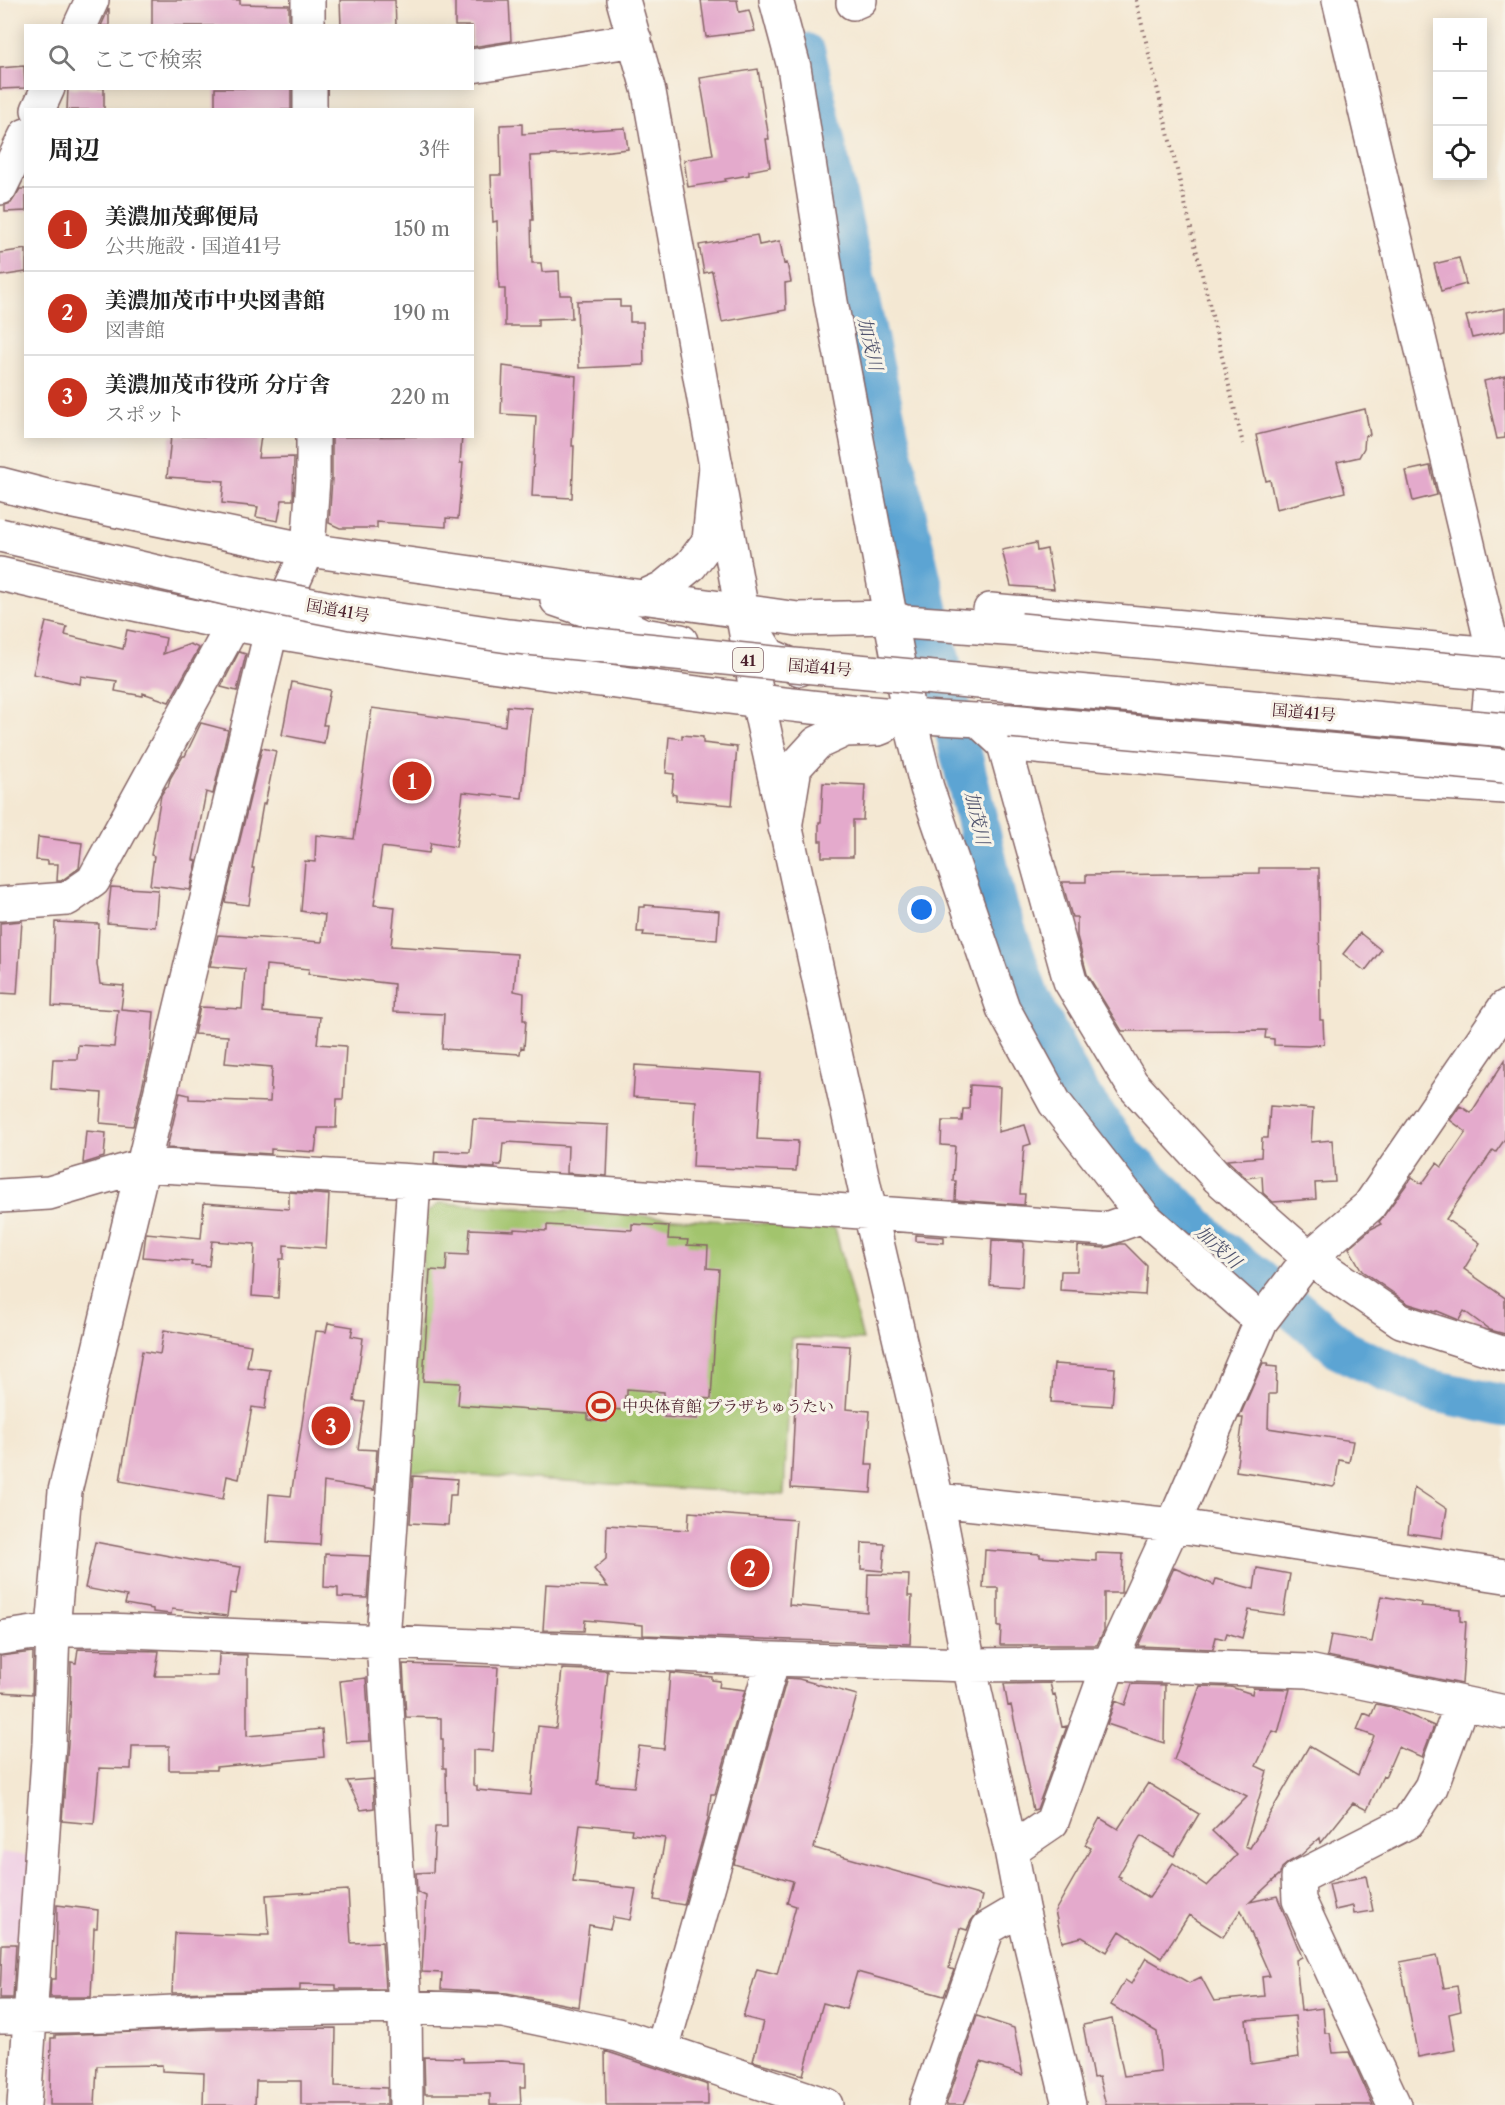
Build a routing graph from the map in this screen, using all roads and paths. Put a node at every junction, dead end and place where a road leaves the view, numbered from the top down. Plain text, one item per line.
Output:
1 (92, 0) edge
2 (308, 0) edge
3 (623, 0) edge
4 (776, 0) edge
5 (1136, 0) edge
6 (1339, 0) edge
7 (81, 24) edge
8 (308, 24) edge
9 (635, 40) junction
10 (474, 66) edge
11 (47, 90) edge
12 (310, 90) edge
13 (39, 108) edge
14 (310, 108) edge
15 (24, 138) edge
16 (2, 177) edge
17 (313, 438) edge
18 (1243, 444) dead end
19 (716, 466) junction
20 (0, 484) edge
21 (0, 535) edge
22 (0, 549) edge
23 (308, 550) junction
24 (441, 569) junction
25 (0, 574) edge
26 (641, 598) junction
27 (742, 612) junction
28 (900, 616) junction
29 (963, 618) junction
30 (234, 624) junction
31 (271, 631) junction
32 (1501, 661) edge
33 (758, 701) junction
34 (967, 723) junction
35 (1505, 730) edge
36 (1505, 742) edge
37 (1497, 779) edge
38 (785, 828) junction
39 (0, 904) edge
40 (1505, 1007) edge
41 (144, 1165) junction
42 (414, 1181) junction
43 (0, 1196) edge
44 (870, 1212) junction
45 (1143, 1216) junction
46 (1309, 1258) junction
47 (1261, 1321) junction
48 (1505, 1354) edge
49 (936, 1500) junction
50 (1173, 1525) junction
51 (1505, 1576) edge
52 (53, 1630) junction
53 (0, 1638) edge
54 (382, 1641) junction
55 (773, 1659) junction
56 (1109, 1664) junction
57 (969, 1665) junction
58 (1462, 1703) junction
59 (1505, 1712) edge
60 (1011, 1850) junction
61 (1022, 1908) junction
62 (405, 2007) junction
63 (15, 2017) edge
64 (662, 2050) junction
65 (24, 2105) edge
66 (406, 2105) edge
67 (826, 2105) edge
68 (926, 2105) edge
69 (1069, 2105) edge
70 (1394, 2105) edge

1 - 7 main road
2 - 8 main road
3 - 9 main road
4 - 28 main road
5 - 18 path
6 - 32 main road
9 - 10 main road
9 - 19 main road
11 - 13 main road
12 - 14 main road
15 - 16 main road
17 - 23 main road
19 - 26 main road
19 - 27 main road
20 - 23 main road
21 - 35 main road, 国道41号 / 41, bridge
22 - 36 main road, 国道41号 / 41
23 - 24 main road
23 - 31 main road
24 - 26 main road
24 - 33 main road
25 - 30 main road
26 - 27 main road
27 - 28 main road
27 - 33 main road
27 - 34 main road
28 - 29 main road
28 - 34 main road
29 - 32 main road, bridge
29 - 32 main road
30 - 31 main road
30 - 39 main road
31 - 33 main road
31 - 41 main road
32 - 37 main road
33 - 34 main road
33 - 38 main road
34 - 37 main road, bridge
34 - 38 main road
34 - 45 main road
34 - 46 main road
38 - 44 main road
40 - 46 main road
41 - 42 main road
41 - 43 main road
41 - 52 main road
42 - 44 main road
42 - 54 main road
44 - 45 main road
44 - 49 main road
45 - 47 main road
46 - 47 main road
46 - 48 main road
47 - 50 main road
49 - 50 main road
49 - 57 main road
50 - 51 main road
50 - 56 main road
52 - 53 main road
52 - 54 main road
52 - 63 main road
54 - 55 main road
54 - 62 main road
55 - 57 main road
55 - 64 main road
56 - 57 main road
56 - 58 main road
56 - 60 main road
57 - 60 main road
58 - 59 main road
58 - 70 main road
60 - 61 main road
61 - 68 main road
61 - 69 main road
62 - 63 main road
62 - 64 main road
62 - 66 main road
63 - 65 main road
64 - 67 main road

